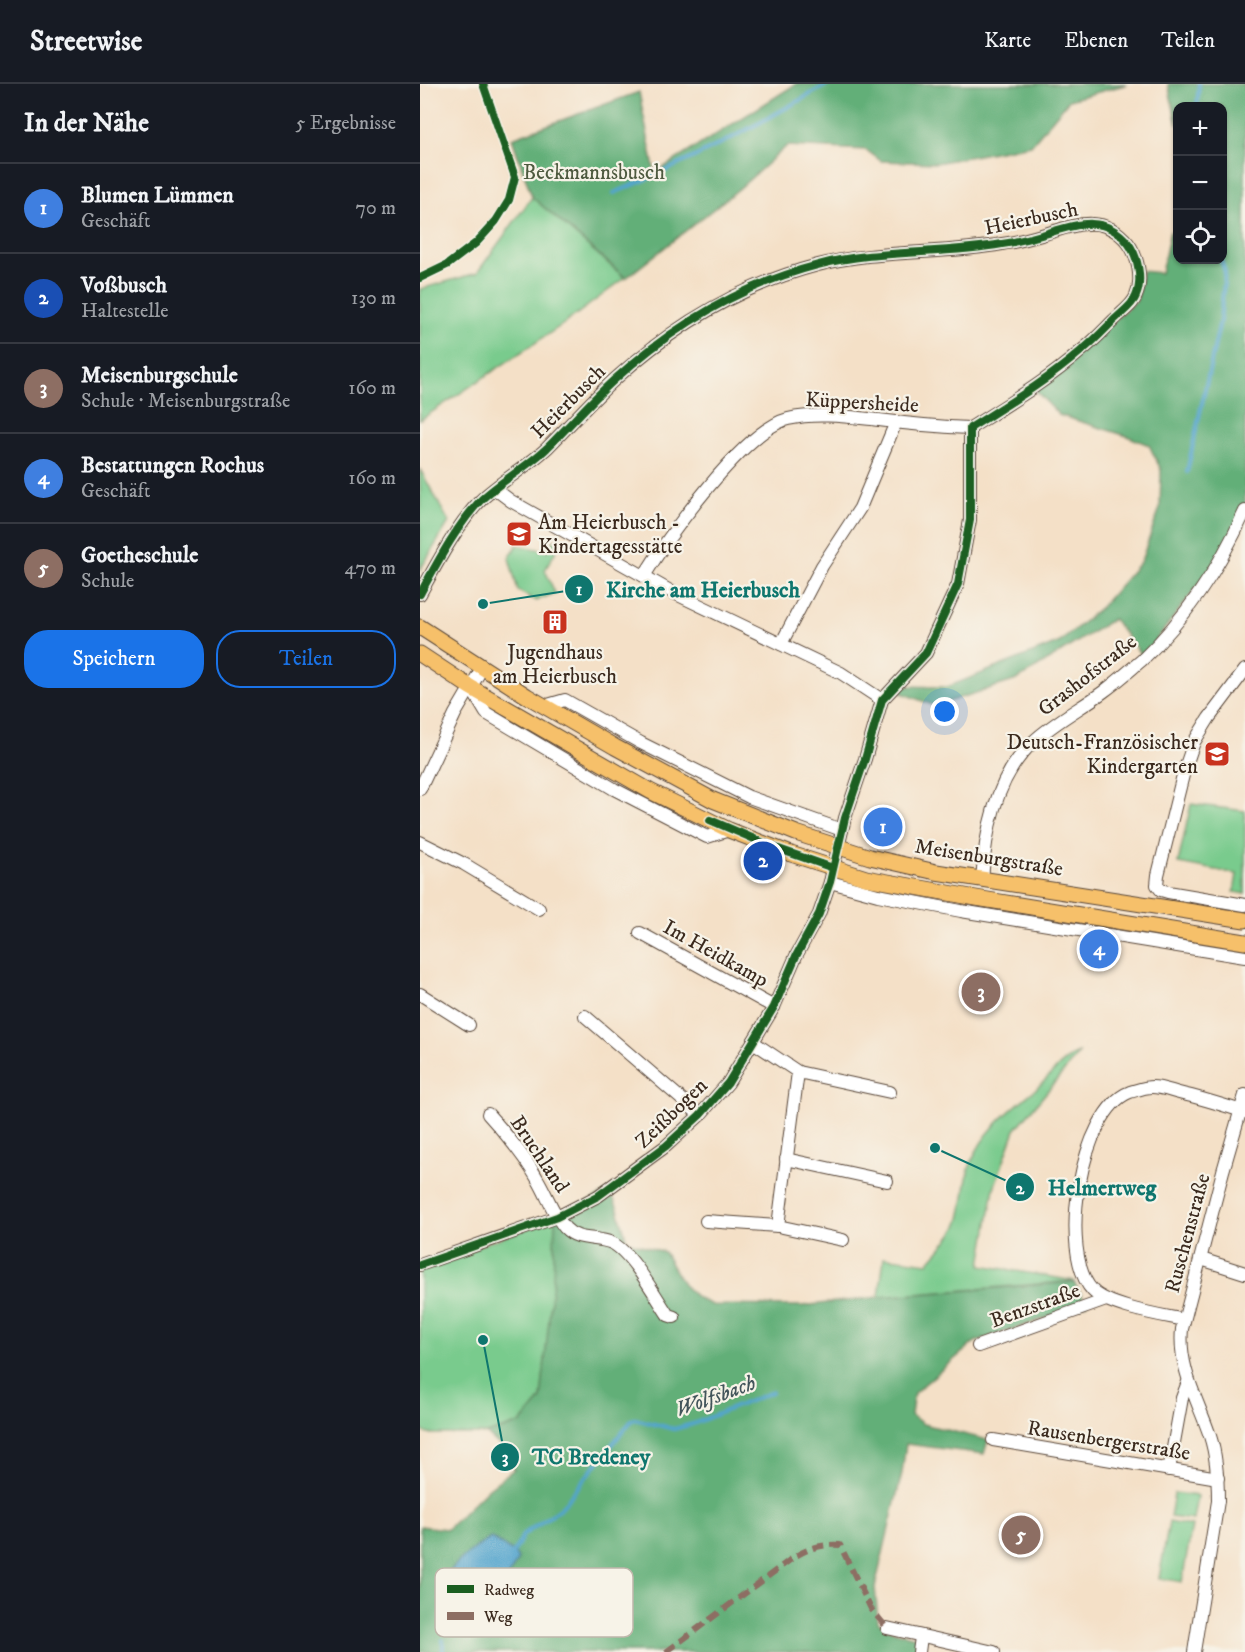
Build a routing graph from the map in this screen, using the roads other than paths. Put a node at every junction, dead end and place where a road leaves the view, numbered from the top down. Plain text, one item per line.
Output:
1 (897, 422) junction
2 (970, 428) junction
3 (495, 489) junction
4 (1245, 511) edge
5 (644, 576) junction
6 (420, 594) edge
7 (420, 627) edge
8 (781, 644) junction
9 (420, 654) edge
10 (483, 668) junction
11 (1245, 670) edge
12 (470, 687) junction
13 (882, 700) junction
14 (544, 706) junction
15 (420, 789) edge
16 (842, 830) junction
17 (420, 842) edge
18 (837, 846) junction
19 (831, 875) junction
20 (982, 880) junction
21 (1245, 905) edge
22 (539, 909) dead end
23 (1245, 920) edge
24 (640, 933) dead end
25 (1245, 942) edge
26 (1245, 957) edge
27 (420, 994) edge
28 (774, 1007) junction
29 (585, 1016) dead end
30 (469, 1025) dead end
31 (753, 1042) junction
32 (798, 1072) junction
33 (890, 1092) dead end
34 (1245, 1095) edge
35 (1243, 1111) edge
36 (488, 1114) dead end
37 (700, 1115) junction
38 (786, 1159) junction
39 (887, 1181) dead end
40 (557, 1217) junction
41 (706, 1221) dead end
42 (778, 1226) junction
43 (843, 1240) dead end
44 (1201, 1259) junction
45 (420, 1264) edge
46 (1245, 1273) edge
47 (1106, 1300) junction
48 (674, 1317) dead end
49 (1184, 1320) junction
50 (978, 1346) dead end
51 (1188, 1382) junction
52 (993, 1440) dead end
53 (1169, 1470) junction
54 (1218, 1478) junction
55 (887, 1628) dead end
56 (921, 1636) junction
57 (919, 1652) edge
58 (994, 1652) edge
59 (1194, 1652) edge

1 - 2 street, Küppersheide
1 - 5 street, Küppersheide
1 - 8 street
2 - 3 street, Heierbusch
2 - 13 street
3 - 5 street
3 - 6 street, Heierbusch
4 - 20 street, Grashofstraße
5 - 8 street
7 - 10 main road, Meisenburgstraße
8 - 13 street
9 - 12 main road, Meisenburgstraße
10 - 12 street
10 - 14 main road, Meisenburgstraße
11 - 21 street
12 - 15 street
12 - 19 main road, Meisenburgstraße
13 - 16 street
14 - 16 street
14 - 18 main road, Meisenburgstraße
16 - 18 street
17 - 22 street
18 - 19 street, Zeißbogen
18 - 20 main road, Meisenburgstraße
19 - 25 main road, Meisenburgstraße
19 - 26 street, Meisenburgstraße
19 - 28 street, Zeißbogen
20 - 23 main road, Meisenburgstraße
24 - 28 street, Im Heidkamp
27 - 30 street
28 - 31 street, Zeißbogen
29 - 37 street
31 - 32 street
31 - 37 street, Zeißbogen
32 - 33 street
32 - 38 street
34 - 35 street, Ruschenstraße
35 - 44 street, Ruschenstraße
35 - 47 street
36 - 40 street, Bruchland
37 - 40 street, Zeißbogen
38 - 39 street
38 - 42 street
40 - 45 street, Zeißbogen
40 - 48 street
41 - 42 street
42 - 43 street
44 - 46 street
44 - 49 street, Ruschenstraße
47 - 49 street
47 - 50 street, Benzstraße
49 - 51 street, Ruschenstraße
51 - 53 street, Ruschenstraße
51 - 54 street, Ruschenstraße
52 - 53 street, Rausenbergerstraße
53 - 54 street, Rausenbergerstraße
54 - 59 street, Ruschenstraße
55 - 56 street
56 - 57 street
56 - 58 street

